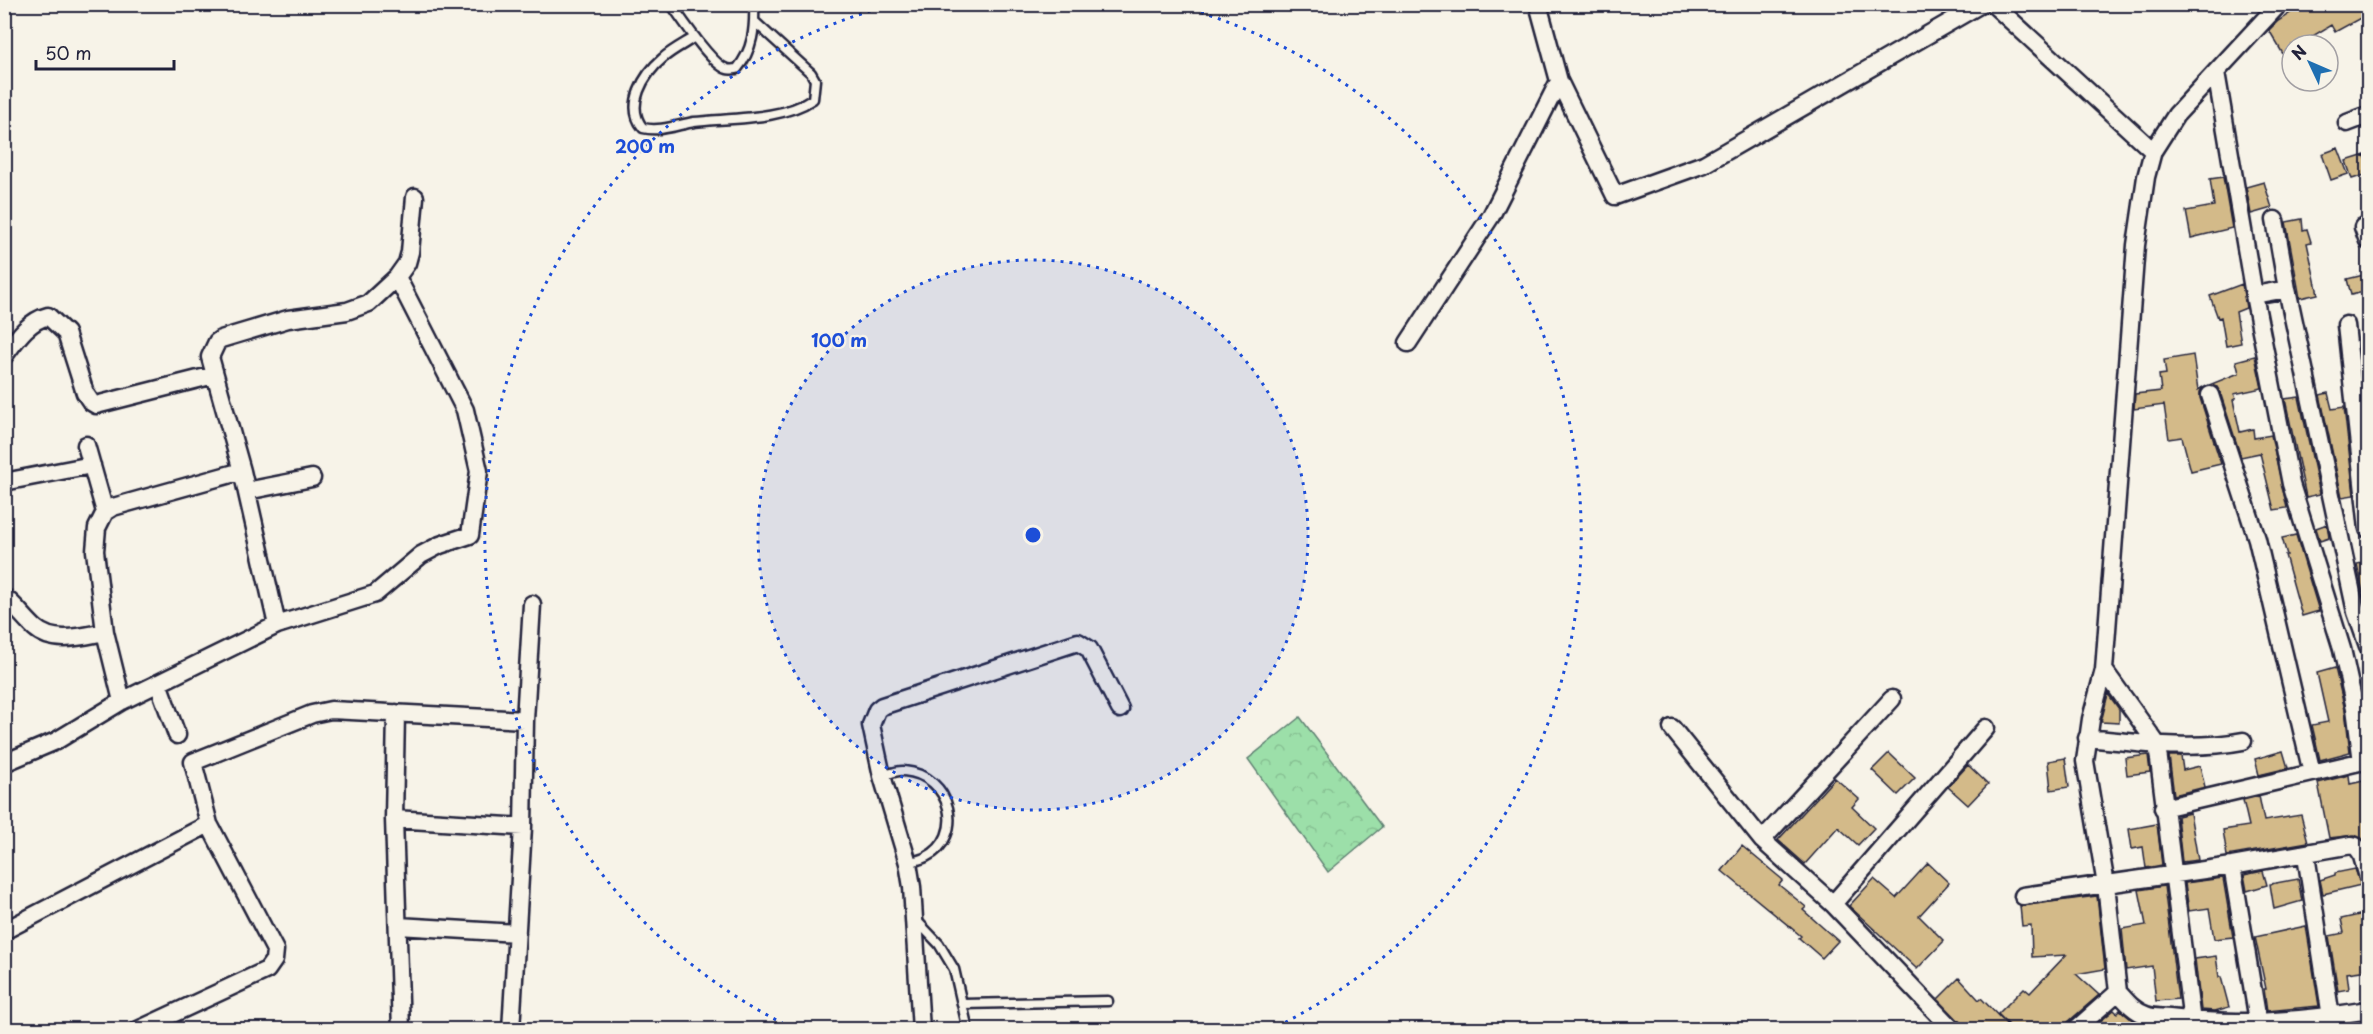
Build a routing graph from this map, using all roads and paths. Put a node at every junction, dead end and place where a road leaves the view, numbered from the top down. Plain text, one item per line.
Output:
1 (671, 4) edge
2 (754, 4) edge
3 (1539, 4) edge
4 (1981, 4) edge
5 (1993, 4) edge
6 (2278, 4) edge
7 (755, 22) junction
8 (695, 37) junction
9 (2216, 72) junction
10 (1559, 81) junction
11 (2368, 115) edge
12 (2348, 123) dead end
13 (2152, 152) junction
14 (415, 197) dead end
15 (2275, 220) dead end
16 (397, 277) junction
17 (2287, 289) junction
18 (2254, 295) junction
19 (2346, 325) dead end
20 (1408, 343) dead end
21 (4, 356) edge
22 (214, 375) junction
23 (2210, 395) dead end
24 (86, 445) dead end
25 (92, 465) junction
26 (242, 471) junction
27 (312, 478) dead end
28 (4, 482) edge
29 (247, 491) junction
30 (105, 512) junction
31 (2368, 530) edge
32 (4, 597) edge
33 (532, 604) dead end
34 (278, 625) junction
35 (105, 632) junction
36 (2368, 646) edge
37 (2104, 670) junction
38 (158, 683) junction
39 (1892, 699) dead end
40 (122, 701) junction
41 (1120, 709) dead end
42 (396, 713) junction
43 (525, 720) junction
44 (1672, 728) dead end
45 (1986, 729) dead end
46 (177, 735) dead end
47 (2088, 738) junction
48 (2243, 741) dead end
49 (2157, 744) junction
50 (2365, 761) edge
51 (4, 763) edge
52 (2312, 773) junction
53 (882, 776) junction
54 (2163, 808) junction
55 (394, 819) junction
56 (209, 824) junction
57 (523, 826) junction
58 (1762, 840) junction
59 (2306, 855) junction
60 (908, 863) junction
61 (2232, 866) junction
62 (2172, 875) junction
63 (2368, 877) edge
64 (2106, 885) junction
65 (2023, 897) dead end
66 (1833, 904) junction
67 (914, 917) junction
68 (398, 926) junction
69 (4, 932) edge
70 (517, 933) junction
71 (2118, 993) junction
72 (1108, 1001) dead end
73 (963, 1004) junction
74 (2368, 1010) edge
75 (2258, 1021) junction
76 (2192, 1022) junction
77 (2332, 1023) edge
78 (2079, 1028) edge
79 (138, 1029) edge
80 (401, 1029) edge
81 (511, 1029) edge
82 (921, 1029) edge
83 (968, 1029) edge
84 (1953, 1029) edge

1 - 8 lane
2 - 7 lane
3 - 10 street
4 - 10 street
5 - 13 street
6 - 9 street
7 - 8 lane
7 - 8 lane
9 - 13 street
9 - 18 street
10 - 20 street
11 - 12 street
13 - 37 street
14 - 16 street
15 - 17 street
16 - 22 street
16 - 34 street
17 - 18 street
17 - 36 street
18 - 50 street
19 - 31 street
21 - 22 street
22 - 26 street
23 - 52 street
24 - 25 street
25 - 28 street
25 - 30 street
26 - 29 street
26 - 30 street
27 - 29 street
29 - 34 street
30 - 35 street
32 - 35 street
33 - 43 street
34 - 38 street
35 - 40 street
37 - 47 street
37 - 49 street
38 - 40 street
38 - 46 street
39 - 58 street
40 - 51 street
41 - 53 street
42 - 43 street
42 - 55 street
42 - 56 street
43 - 57 street
44 - 58 street
45 - 66 street
47 - 49 street
47 - 64 street
48 - 49 street
49 - 54 street
50 - 52 street
52 - 54 street
53 - 60 street
53 - 60 lane
54 - 62 street
55 - 57 street
55 - 68 street
56 - 69 street
56 - 79 street
57 - 70 street
58 - 66 street
59 - 61 street
59 - 63 street
59 - 77 street
60 - 67 street
61 - 62 street
61 - 75 street
62 - 64 street
62 - 76 street
64 - 65 street
64 - 71 street
66 - 84 street
67 - 73 lane
67 - 82 street
68 - 70 street
68 - 80 street
70 - 81 street
71 - 76 street
71 - 78 street
72 - 73 lane
73 - 83 lane
74 - 77 street
75 - 76 street
75 - 77 street

